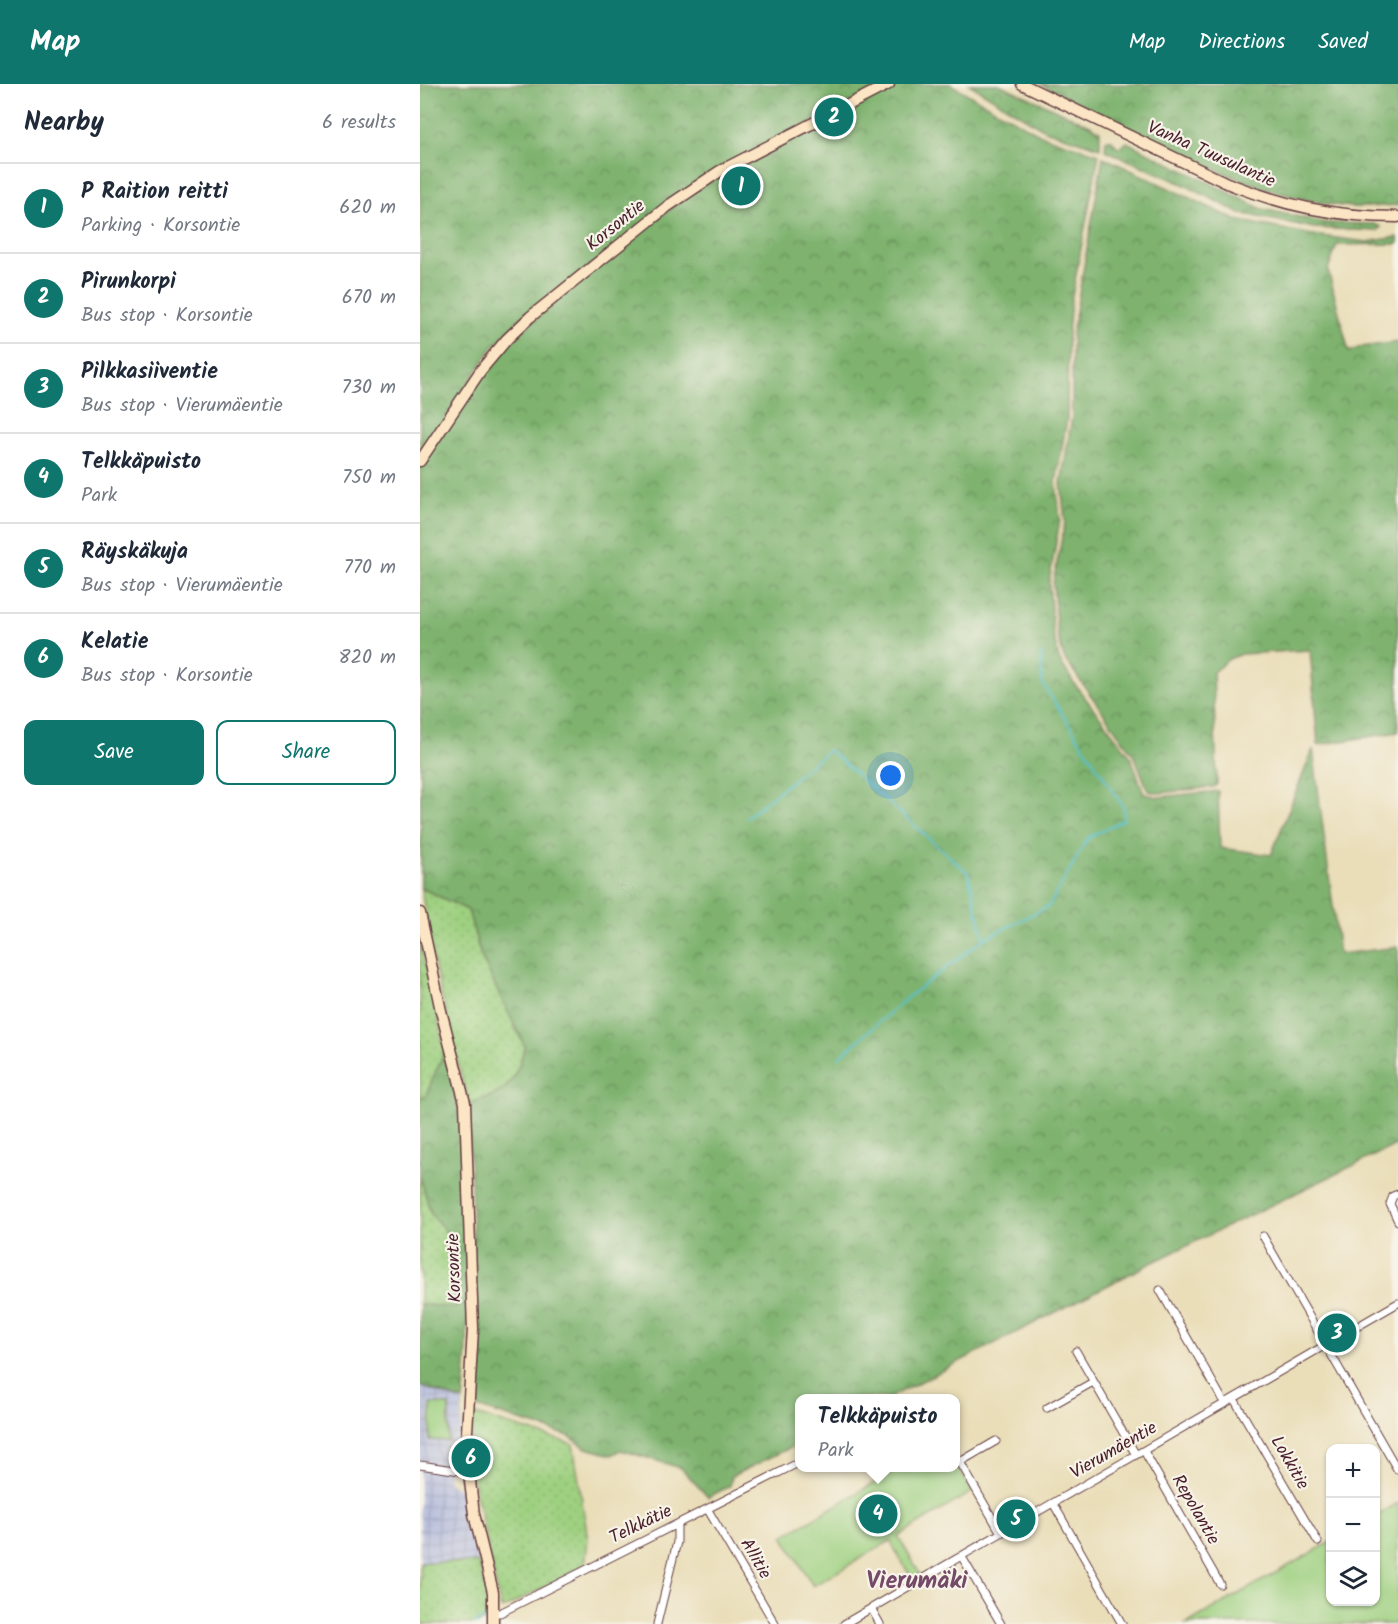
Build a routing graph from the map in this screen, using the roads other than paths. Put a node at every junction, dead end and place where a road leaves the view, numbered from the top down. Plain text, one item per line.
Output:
1 (889, 84) edge
2 (1022, 84) edge
3 (1398, 217) edge
4 (420, 461) edge
5 (420, 913) edge
6 (1398, 1194) edge
7 (1398, 1221) edge
8 (1263, 1236) dead end
9 (1160, 1290) dead end
10 (1398, 1303) edge
11 (1324, 1345) junction
12 (1076, 1351) dead end
13 (1093, 1382) junction
14 (1233, 1399) junction
15 (1225, 1404) junction
16 (1047, 1408) dead end
17 (996, 1441) dead end
18 (1144, 1451) junction
19 (1136, 1455) junction
20 (960, 1458) edge
21 (960, 1462) edge
22 (420, 1465) edge
23 (795, 1465) edge
24 (1397, 1469) edge
25 (467, 1472) junction
26 (1053, 1503) junction
27 (708, 1510) junction
28 (677, 1525) junction
29 (1001, 1533) junction
30 (1318, 1542) dead end
31 (962, 1557) junction
32 (1220, 1584) dead end
33 (871, 1608) junction
34 (494, 1619) edge
35 (657, 1624) edge
36 (775, 1624) edge
37 (844, 1624) edge
38 (880, 1624) edge
39 (1001, 1624) edge
40 (1122, 1624) edge

1 - 4 main road, Korsontie
2 - 3 main road, Vanha Tuusulantie
5 - 25 main road, Korsontie
6 - 7 street
8 - 11 street
9 - 15 street
10 - 11 street, Vierumäentie
11 - 14 street, Vierumäentie
11 - 24 street
12 - 13 street
13 - 16 street
13 - 19 street
14 - 15 street, Vierumäentie
14 - 30 street, Lokkitie
15 - 18 street, Vierumäentie
17 - 20 street
18 - 19 street, Vierumäentie
18 - 32 street, Repolantie
19 - 26 street, Vierumäentie
21 - 29 street
22 - 25 street
23 - 27 street, Telkkätie
25 - 34 main road, Korsontie
26 - 29 street, Vierumäentie
26 - 40 street
27 - 28 street, Telkkätie
27 - 36 street, Allitie
28 - 34 street, Telkkätie
28 - 35 street
29 - 31 street, Vierumäentie
31 - 33 street, Vierumäentie
31 - 39 street
33 - 37 street, Vierumäentie
33 - 38 street

